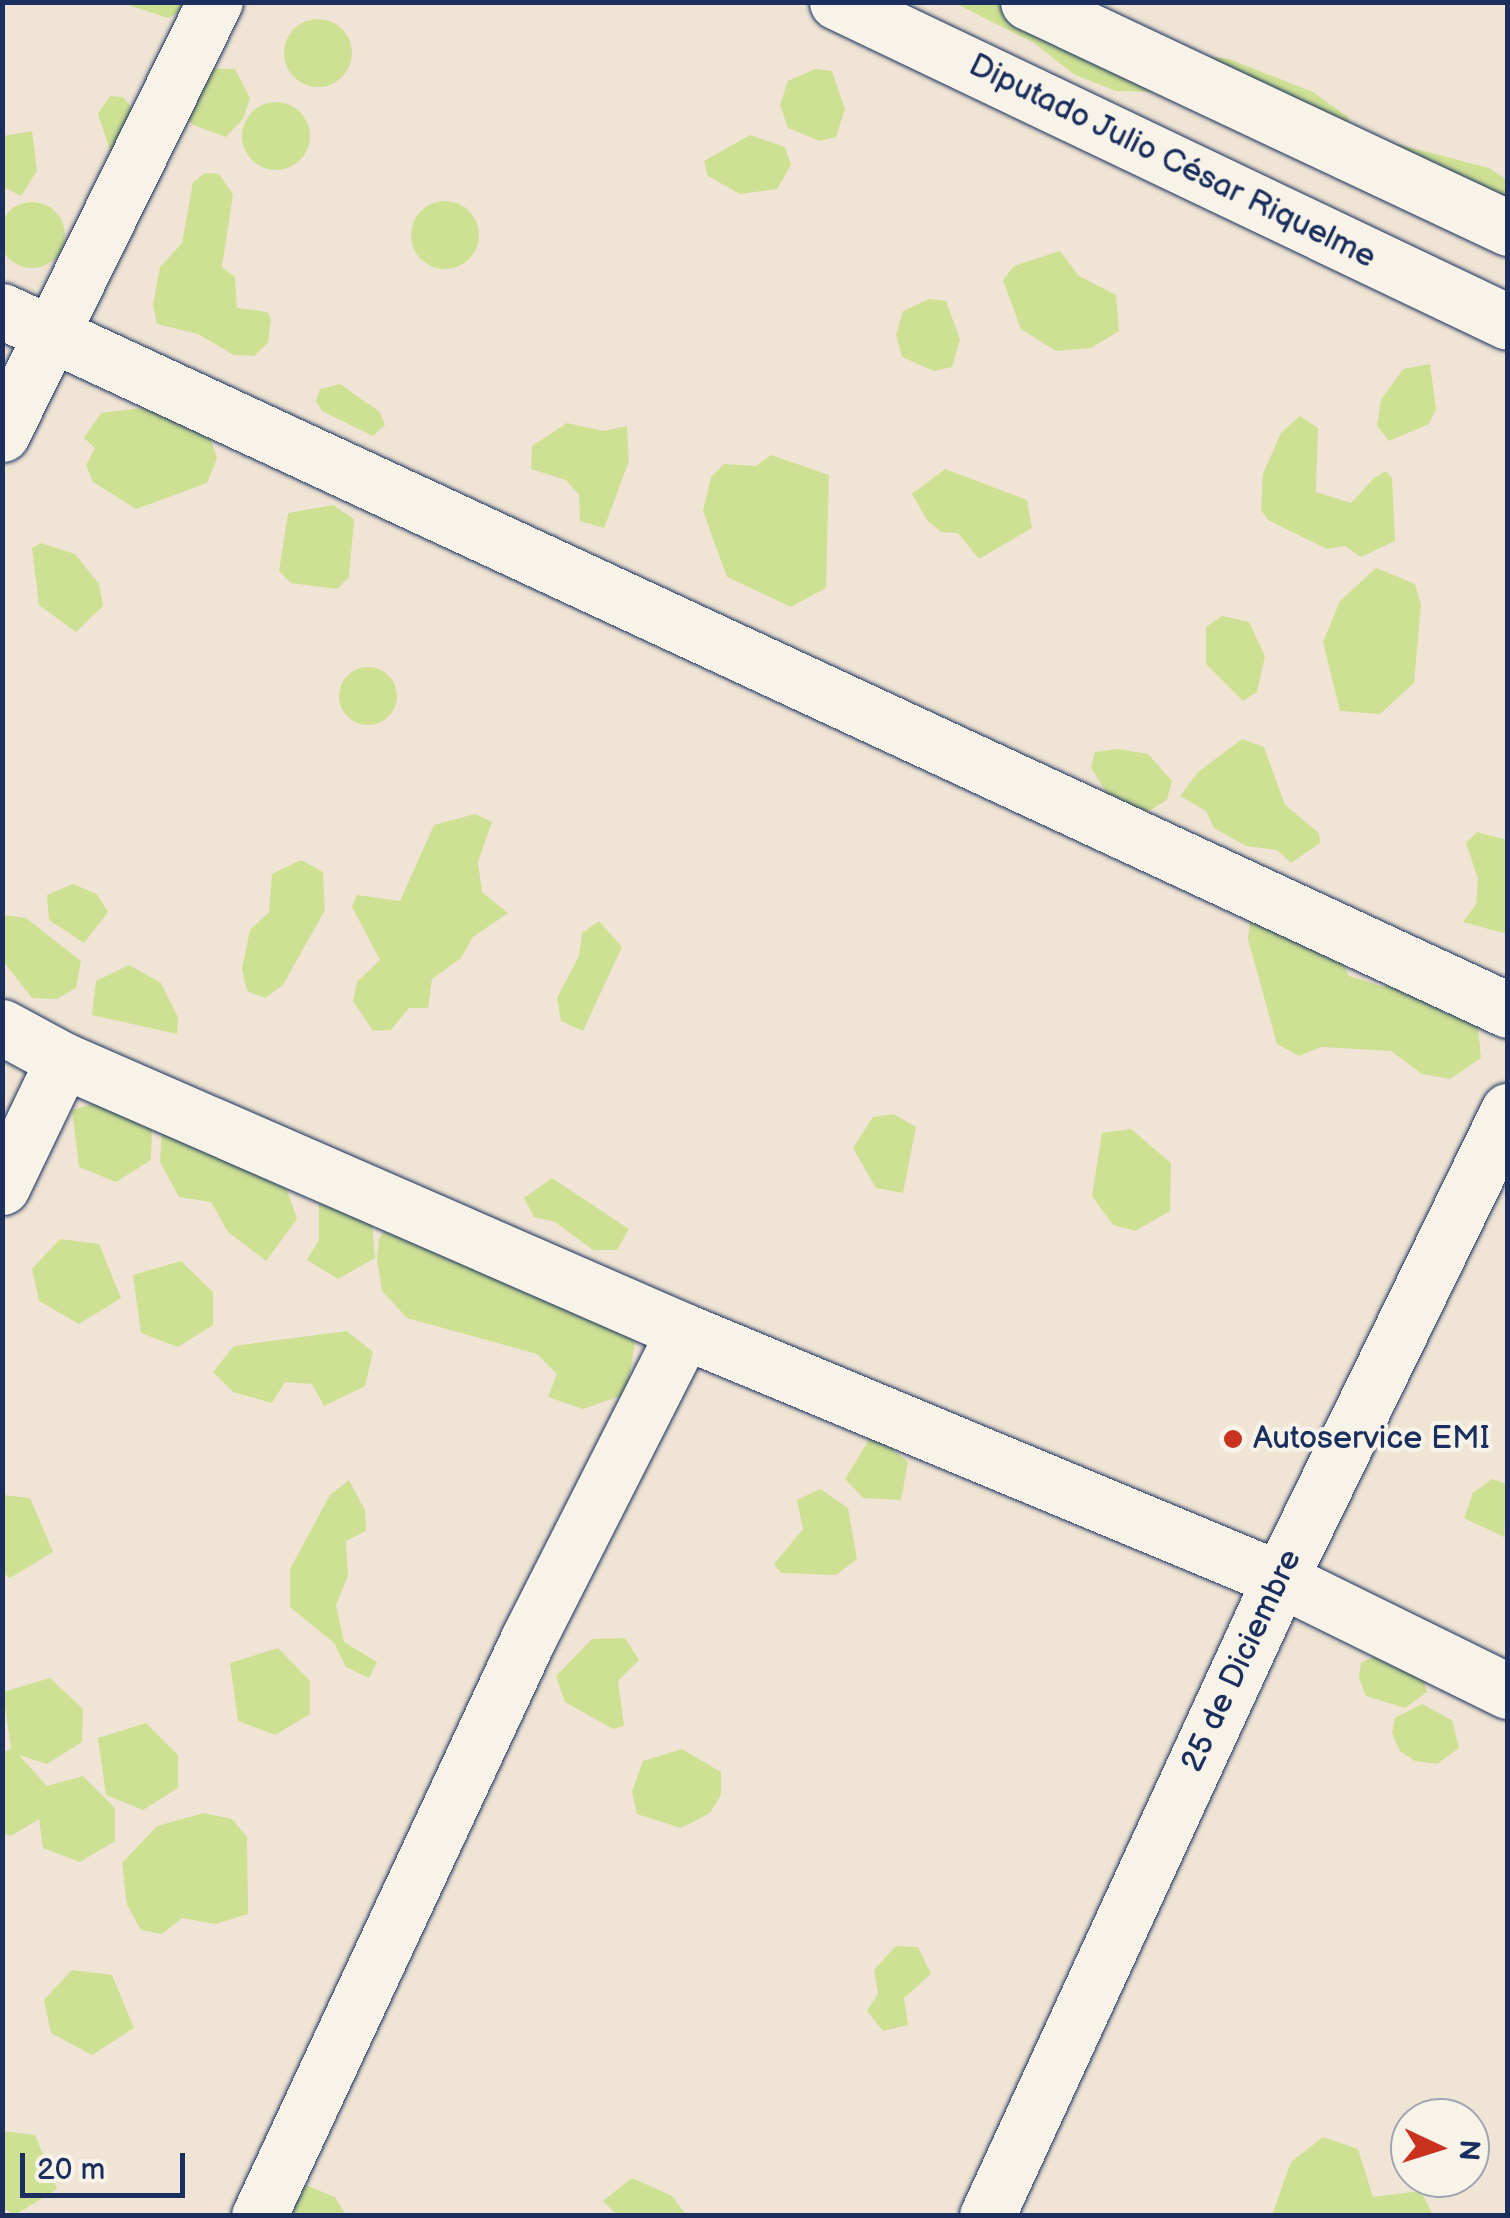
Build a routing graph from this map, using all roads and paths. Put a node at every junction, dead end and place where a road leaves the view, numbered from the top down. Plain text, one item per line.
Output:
1 (214, 2) edge
2 (837, 2) edge
3 (1028, 2) edge
4 (1508, 228) edge
5 (26, 322) edge
6 (1508, 322) edge
7 (2, 434) edge
8 (1508, 1010) edge
9 (2, 1027) edge
10 (63, 1060) junction
11 (1508, 1111) edge
12 (2, 1187) edge
13 (684, 1331) junction
14 (1280, 1578) junction
15 (1508, 1692) edge
16 (260, 2216) edge
17 (987, 2216) edge

1 - 5 street
2 - 6 street, Diputado Julio César Riquelme
3 - 4 street
5 - 7 street
5 - 8 street
9 - 10 street
10 - 12 street
10 - 13 street
11 - 14 street, 25 de Diciembre
13 - 14 street
13 - 16 street
14 - 15 street
14 - 17 street, 25 de Diciembre

